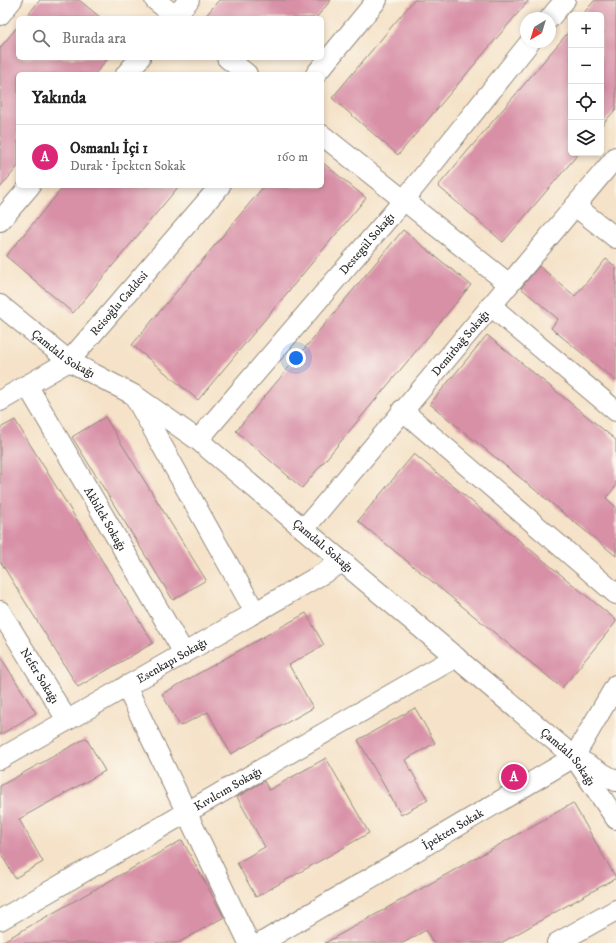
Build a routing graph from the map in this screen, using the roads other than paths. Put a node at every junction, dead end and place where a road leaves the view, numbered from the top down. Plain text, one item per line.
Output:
1 (12, 0) edge
2 (155, 0) edge
3 (189, 0) edge
4 (377, 0) edge
5 (0, 15) edge
6 (175, 16) edge
7 (177, 16) edge
8 (525, 48) edge
9 (138, 60) edge
10 (230, 60) edge
11 (128, 72) edge
12 (244, 72) edge
13 (318, 72) edge
14 (324, 137) edge
15 (616, 157) edge
16 (28, 188) edge
17 (218, 188) edge
18 (404, 200) junction
19 (575, 206) junction
20 (0, 221) edge
21 (616, 238) edge
22 (509, 284) junction
23 (0, 305) edge
24 (491, 306) junction
25 (69, 360) junction
26 (27, 385) junction
27 (134, 395) junction
28 (0, 400) edge
29 (402, 410) junction
30 (616, 412) edge
31 (198, 440) junction
32 (304, 529) junction
33 (343, 562) junction
34 (616, 594) edge
35 (0, 611) edge
36 (255, 612) junction
37 (184, 653) junction
38 (456, 657) junction
39 (616, 685) edge
40 (126, 686) junction
41 (67, 720) junction
42 (574, 757) junction
43 (0, 758) edge
44 (616, 781) edge
45 (186, 812) junction
46 (616, 819) edge
47 (616, 910) edge
48 (0, 920) edge
49 (249, 943) edge
50 (261, 943) edge
51 (557, 943) edge

1 - 5 street
2 - 6 street
3 - 7 street
4 - 13 street
8 - 18 street, Destegül Sokağı
9 - 11 street
10 - 12 street
14 - 18 street
15 - 19 street, Demirbağ Sokağı
16 - 20 street
17 - 25 street, Reisoğlu Caddesi
18 - 22 street
18 - 31 street, Destegül Sokağı
19 - 21 street
19 - 22 street, Demirbağ Sokağı
22 - 24 street, Demirbağ Sokağı
23 - 25 street, Çamdalı Sokağı
24 - 29 street, Demirbağ Sokağı
24 - 30 street
25 - 26 street, Reisoğlu Caddesi
25 - 27 street, Çamdalı Sokağı
26 - 28 street, Reisoğlu Caddesi
26 - 37 street, Akbilek Sokağı
27 - 31 street, Çamdalı Sokağı
27 - 36 street
29 - 32 street, Demirbağ Sokağı
29 - 34 street
31 - 32 street, Çamdalı Sokağı
32 - 33 street, Çamdalı Sokağı
33 - 36 street, Esenkapı Sokağı
33 - 38 street, Çamdalı Sokağı
35 - 41 street, Nefer Sokağı
36 - 37 street, Esenkapı Sokağı
37 - 40 street, Esenkapı Sokağı
38 - 42 street, Çamdalı Sokağı
38 - 45 street, Kıvılcım Sokağı
39 - 42 street, İpekten Sokak
40 - 41 street, Esenkapı Sokağı
40 - 45 street
41 - 43 street, Esenkapı Sokağı
42 - 44 street
42 - 46 street, Çamdalı Sokağı
42 - 50 street, İpekten Sokak
45 - 48 street, Kıvılcım Sokağı
45 - 49 street
47 - 51 street

